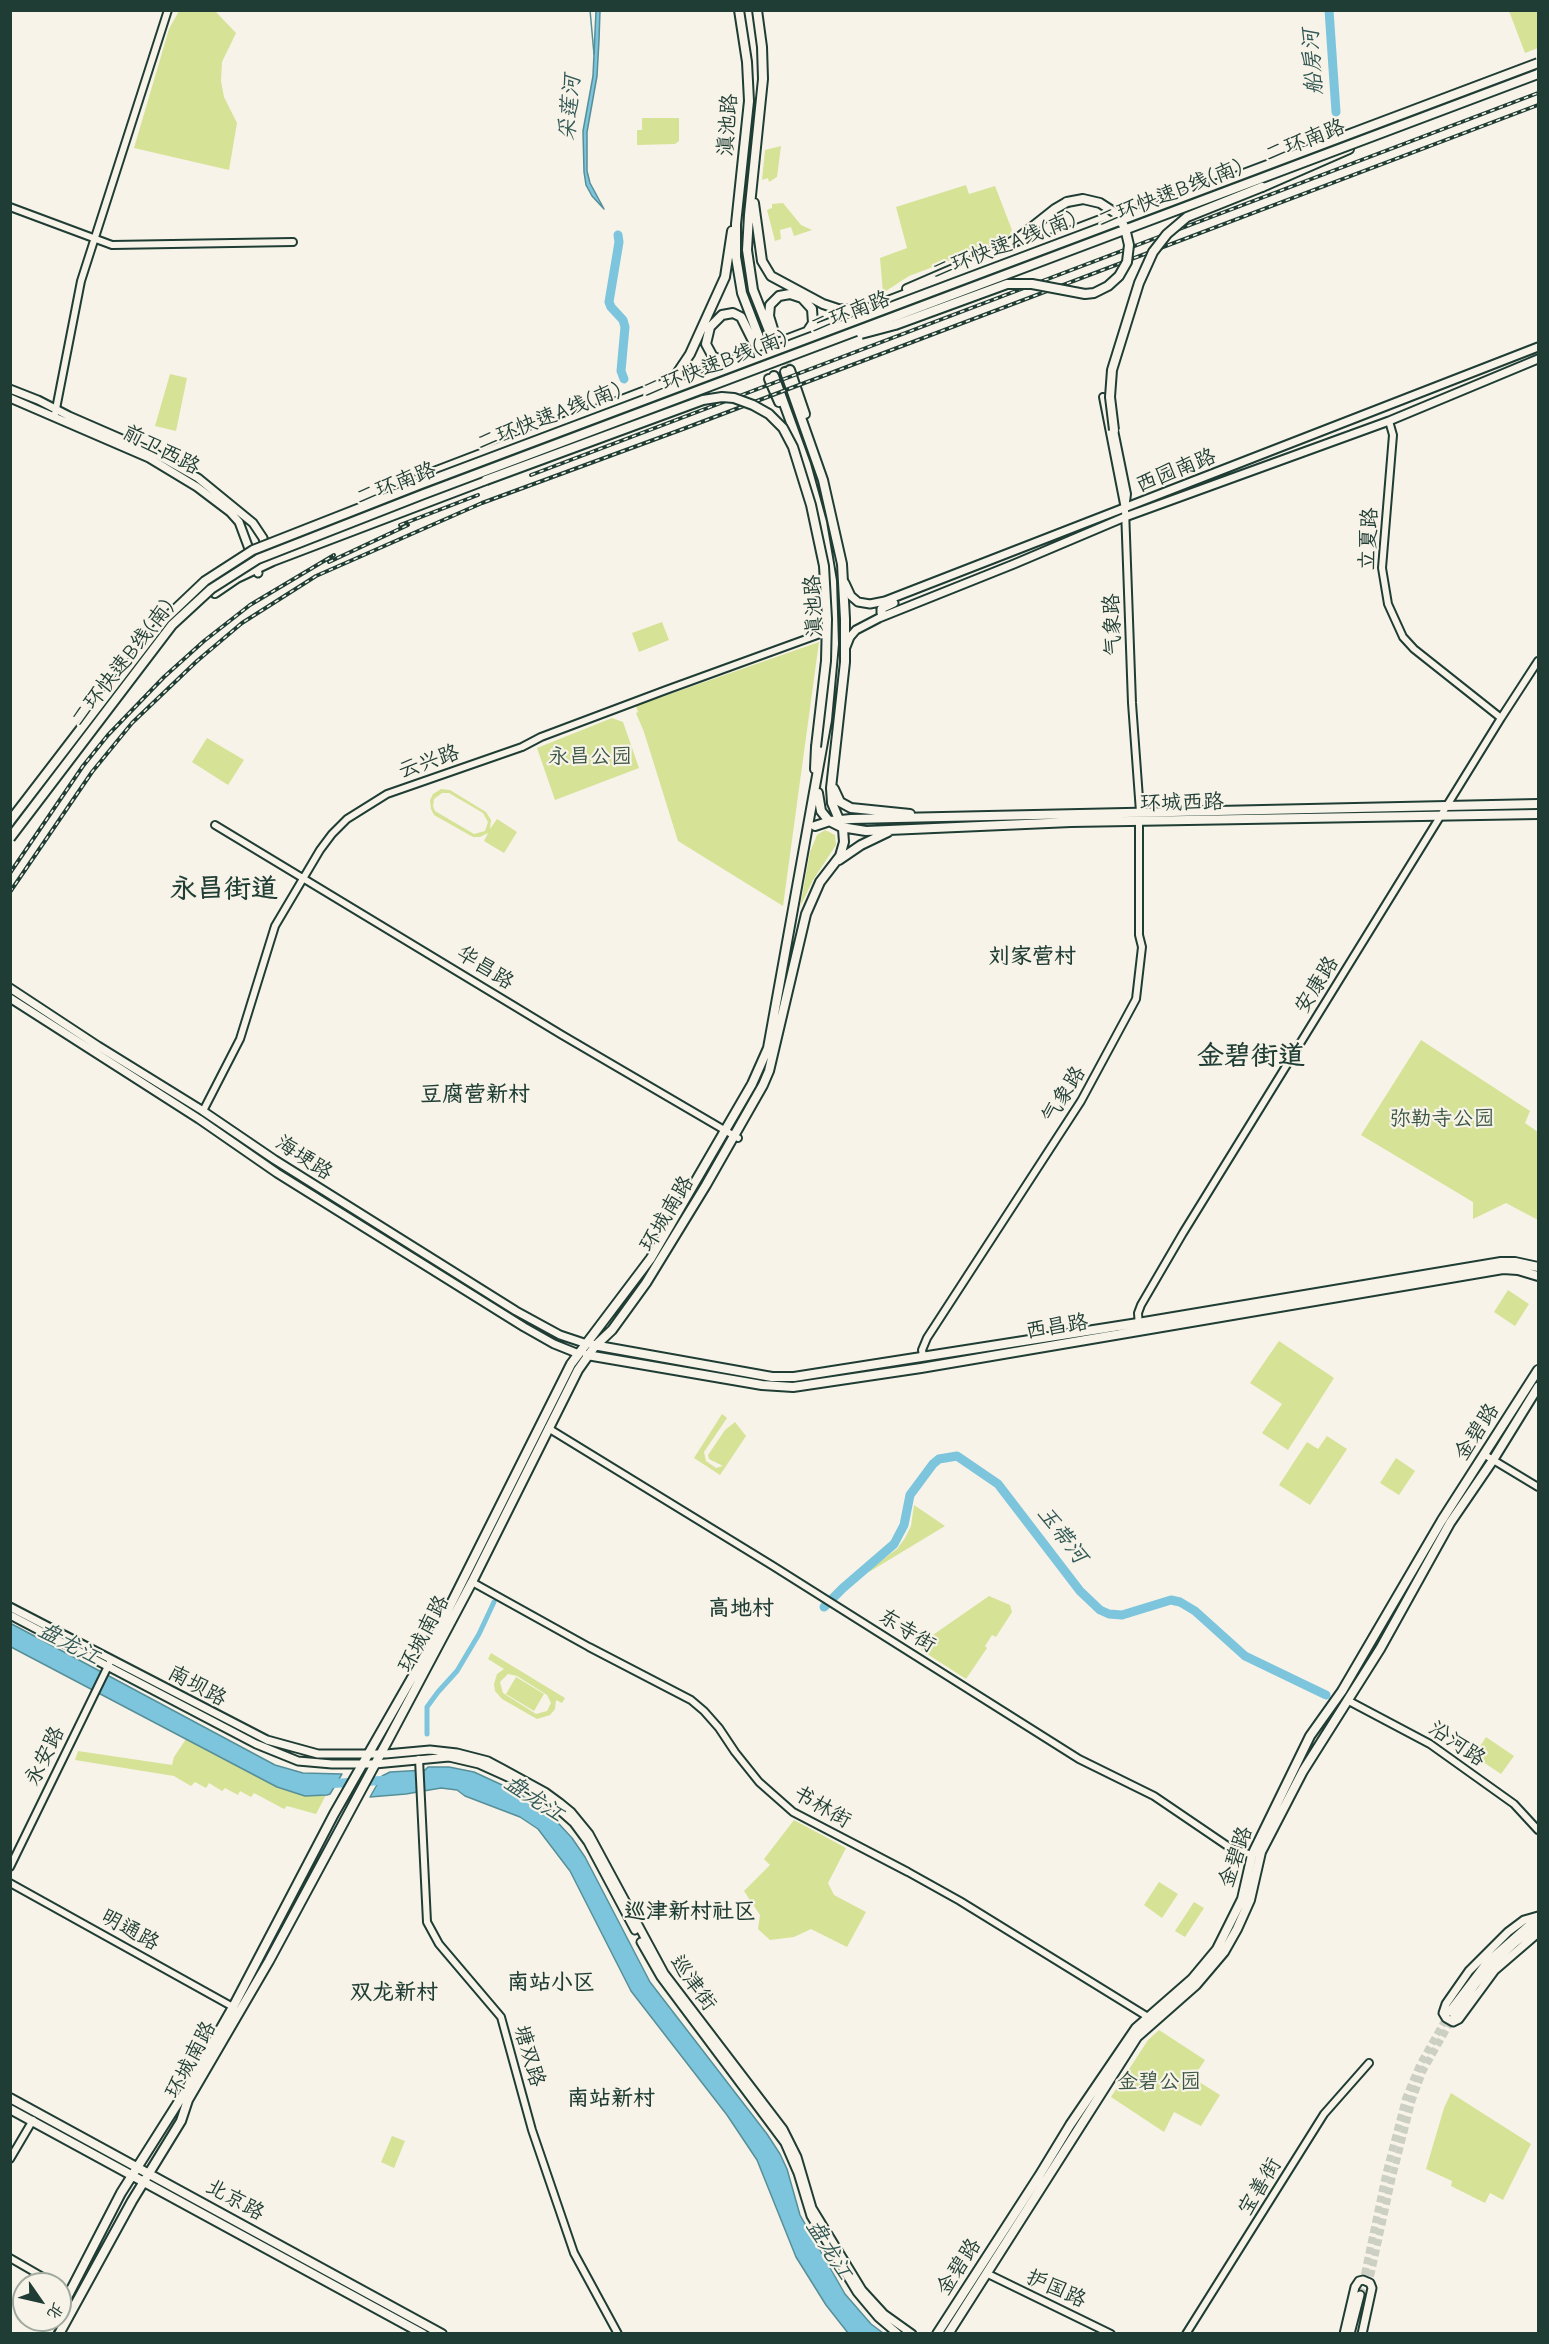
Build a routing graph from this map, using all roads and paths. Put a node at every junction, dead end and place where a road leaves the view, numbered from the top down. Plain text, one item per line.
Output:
1 (168, 10) edge
2 (739, 10) edge
3 (757, 10) edge
4 (1539, 64) edge
5 (1539, 73) edge
6 (1414, 121) junction
7 (754, 171) junction
8 (1164, 204) junction
9 (10, 207) edge
10 (733, 236) junction
11 (94, 239) junction
12 (293, 242) dead end
13 (747, 242) junction
14 (924, 283) junction
15 (930, 294) junction
16 (877, 306) junction
17 (806, 332) junction
18 (836, 339) junction
19 (1539, 347) edge
20 (1539, 359) edge
21 (728, 362) junction
22 (787, 371) tunnel mouth
23 (771, 377) tunnel mouth
24 (666, 383) junction
25 (10, 389) edge
26 (1103, 397) dead end
27 (10, 398) edge
28 (626, 409) junction
29 (55, 413) junction
30 (1389, 420) junction
31 (1114, 430) joint
32 (462, 479) junction
33 (486, 480) junction
34 (437, 492) junction
35 (381, 499) junction
36 (397, 504) junction
37 (1125, 513) junction
38 (394, 514) junction
39 (266, 549) junction
40 (255, 564) junction
41 (843, 572) junction
42 (912, 592) junction
43 (215, 593) dead end
44 (885, 615) junction
45 (171, 625) junction
46 (834, 632) junction
47 (845, 653) junction
48 (150, 660) dead end
49 (1539, 661) edge
50 (1501, 718) junction
51 (816, 747) junction
52 (832, 766) junction
53 (831, 778) junction
54 (817, 782) junction
55 (816, 798) junction
56 (1539, 804) edge
57 (1448, 805) junction
58 (1140, 812) junction
59 (1539, 814) edge
60 (1441, 816) junction
61 (929, 818) junction
62 (829, 821) junction
63 (1139, 822) junction
64 (10, 823) edge
65 (841, 824) junction
66 (215, 825) dead end
67 (815, 826) junction
68 (898, 829) junction
69 (10, 837) edge
70 (806, 842) junction
71 (844, 842) junction
72 (830, 869) junction
73 (304, 877) junction
74 (10, 988) edge
75 (10, 998) edge
76 (203, 1111) junction
77 (724, 1131) junction
78 (736, 1137) junction
79 (1539, 1267) edge
80 (1539, 1276) edge
81 (1139, 1328) junction
82 (591, 1345) junction
83 (579, 1354) junction
84 (589, 1355) junction
85 (923, 1356) junction
86 (1539, 1370) edge
87 (1539, 1387) edge
88 (548, 1428) junction
89 (1485, 1455) junction
90 (1493, 1460) junction
91 (1539, 1487) edge
92 (472, 1582) junction
93 (10, 1607) edge
94 (10, 1615) edge
95 (1366, 1651) junction
96 (108, 1666) junction
97 (1347, 1700) junction
98 (1319, 1744) junction
99 (291, 1748) junction
100 (371, 1754) junction
101 (381, 1754) junction
102 (291, 1758) junction
103 (419, 1759) junction
104 (365, 1764) junction
105 (375, 1764) junction
106 (1539, 1830) edge
107 (1252, 1855) junction
108 (10, 1867) edge
109 (10, 1882) edge
110 (1539, 1917) edge
111 (1539, 1925) edge
112 (1539, 1933) edge
113 (233, 2007) junction
114 (1148, 2017) junction
115 (1368, 2063) dead end
116 (10, 2098) edge
117 (10, 2109) edge
118 (33, 2120) junction
119 (10, 2159) edge
120 (139, 2167) junction
121 (151, 2174) junction
122 (134, 2175) junction
123 (145, 2182) junction
124 (10, 2258) edge
125 (34, 2272) edge
126 (988, 2274) junction
127 (72, 2289) edge
128 (59, 2334) edge
129 (423, 2334) edge
130 (442, 2334) edge
131 (618, 2334) edge
132 (898, 2334) edge
133 (912, 2334) edge
134 (937, 2334) edge
135 (948, 2334) edge
136 (1111, 2334) edge
137 (1186, 2334) edge
138 (1344, 2334) edge
139 (1350, 2334) edge
140 (1357, 2334) edge
141 (1362, 2334) edge

1 - 11 street
2 - 10 main road, 滇池路
3 - 7 main road, 滇池路
4 - 8 main road, 二环快速A线(南), bridge
4 - 15 main road, 二环南路
5 - 6 main road, 二环快速B线(南), bridge
5 - 39 main road, 二环南路
6 - 18 main road, 二环快速B线(南), bridge
6 - 31 main road, bridge
7 - 13 main road, 滇池路
7 - 16 main road
8 - 14 main road, bridge
8 - 35 main road, 二环快速A线(南), bridge
9 - 11 street
10 - 13 main road
10 - 21 main road
10 - 24 main road
11 - 12 street
11 - 29 street
13 - 17 main road, 滇池路
14 - 16 main road
14 - 18 main road, bridge
15 - 16 main road
15 - 28 main road, 二环南路
16 - 17 main road
17 - 21 main road
18 - 32 main road, 二环快速B线(南), bridge
19 - 37 main road, 西园南路
20 - 30 main road, 西园南路
21 - 24 main road
22 - 41 main road, 滇池路
23 - 46 main road, 滇池路
24 - 28 main road
24 - 35 main road, bridge
25 - 29 main road, 前卫西路
26 - 37 street, 气象路
27 - 29 main road, 前卫西路
28 - 39 main road, 二环南路
29 - 39 main road, 前卫西路
29 - 40 main road, 前卫西路
30 - 37 main road, 西园南路
30 - 50 street, 立夏路
31 - 37 street, 气象路
32 - 34 main road, bridge
32 - 36 main road, 二环快速B线(南), bridge
33 - 34 main road, bridge
33 - 38 main road
33 - 51 main road, bridge
34 - 36 main road, bridge
34 - 38 main road
35 - 64 main road, 二环快速A线(南), bridge
36 - 69 main road, 二环快速B线(南), bridge
37 - 42 main road, 西园南路
37 - 44 main road, 西园南路
37 - 58 street, 气象路
38 - 40 main road
39 - 40 main road, 二环南路
39 - 40 main road
40 - 43 main road
40 - 45 main road, 二环南路
40 - 64 main road, 二环南路
41 - 42 main road, 西园南路
41 - 47 main road, 滇池路
42 - 44 main road
44 - 47 main road, 西园南路
45 - 48 main road
45 - 69 main road, 二环南路
46 - 54 main road, 滇池路
46 - 73 street, 云兴路
47 - 52 main road, 滇池路
49 - 50 street, 安康路
50 - 57 street, 安康路
51 - 54 main road
51 - 55 main road
52 - 53 main road, 滇池路
52 - 61 main road
53 - 54 main road
53 - 65 main road, 滇池路
54 - 55 main road
55 - 62 main road
55 - 70 main road
56 - 57 main road, 环城西路
57 - 58 main road, 环城西路
57 - 60 street, 安康路
58 - 61 main road, 环城西路
59 - 60 main road, 环城西路
60 - 63 main road, 环城西路
60 - 81 street, 安康路
61 - 65 main road, 环城西路
62 - 65 main road, 环城西路
62 - 67 main road
63 - 68 main road, 环城西路
63 - 85 street, 气象路
65 - 68 main road, 环城西路
65 - 71 main road, 滇池路
66 - 73 street, 华昌路
67 - 70 main road
67 - 71 main road
68 - 72 main road
70 - 77 main road, 环城南路
71 - 72 main road
72 - 78 main road, 环城南路
73 - 76 street, 云兴路
73 - 77 street, 华昌路
74 - 76 main road, 海埂路
75 - 83 main road, 海埂路
76 - 82 main road, 海埂路
77 - 78 street, 华昌路
77 - 82 main road, 环城南路
78 - 82 main road, 环城南路
79 - 81 main road, 西昌路
80 - 81 main road, 西昌路
81 - 84 main road, 西昌路
81 - 85 main road, 西昌路
82 - 83 main road, 环城南路
82 - 84 main road, 环城南路
82 - 85 main road, 西昌路
83 - 84 main road, 西昌路
83 - 100 main road, 环城南路
84 - 88 main road, 环城南路
86 - 89 main road, 金碧路
87 - 90 main road, 金碧路
88 - 92 main road, 环城南路
88 - 107 street, 东寺街
89 - 90 street
89 - 95 main road, 金碧路
90 - 91 street
90 - 97 main road, 金碧路
92 - 101 main road, 环城南路
92 - 114 street, 书林街
93 - 96 main road, 南坝路
94 - 96 main road, 南坝路
95 - 98 main road
95 - 107 main road, 金碧路
96 - 99 main road, 南坝路
96 - 102 main road, 南坝路
96 - 108 street, 永安路
97 - 98 main road, 金碧路
97 - 106 street, 沿河路
98 - 126 main road, 金碧路
99 - 100 main road, 南坝路
99 - 102 main road
100 - 101 main road, 南坝路
100 - 104 main road, 环城南路
101 - 105 main road, 环城南路
101 - 133 main road, 巡津街
102 - 104 main road, 南坝路
103 - 105 main road, 巡津街
103 - 131 street, 塘双路
103 - 132 main road, 巡津街
104 - 105 main road, 南坝路
104 - 113 main road, 环城南路
105 - 121 main road, 环城南路
107 - 114 main road, 金碧路
109 - 113 street, 明通路
110 - 111 main road
110 - 112 main road
113 - 120 main road, 环城南路
114 - 134 main road, 金碧路
115 - 137 street, 宝善街
116 - 120 main road, 北京路
117 - 118 main road, 北京路
118 - 119 street
118 - 122 main road, 北京路
120 - 121 main road, 北京路
120 - 122 main road, 环城南路
121 - 123 main road, 环城南路
121 - 130 main road, 北京路
122 - 123 main road, 北京路
122 - 127 main road, 环城南路
123 - 128 main road, 环城南路
123 - 129 main road, 北京路
124 - 125 street
126 - 135 main road, 金碧路
126 - 136 street, 护国路
138 - 141 main road
139 - 140 main road

